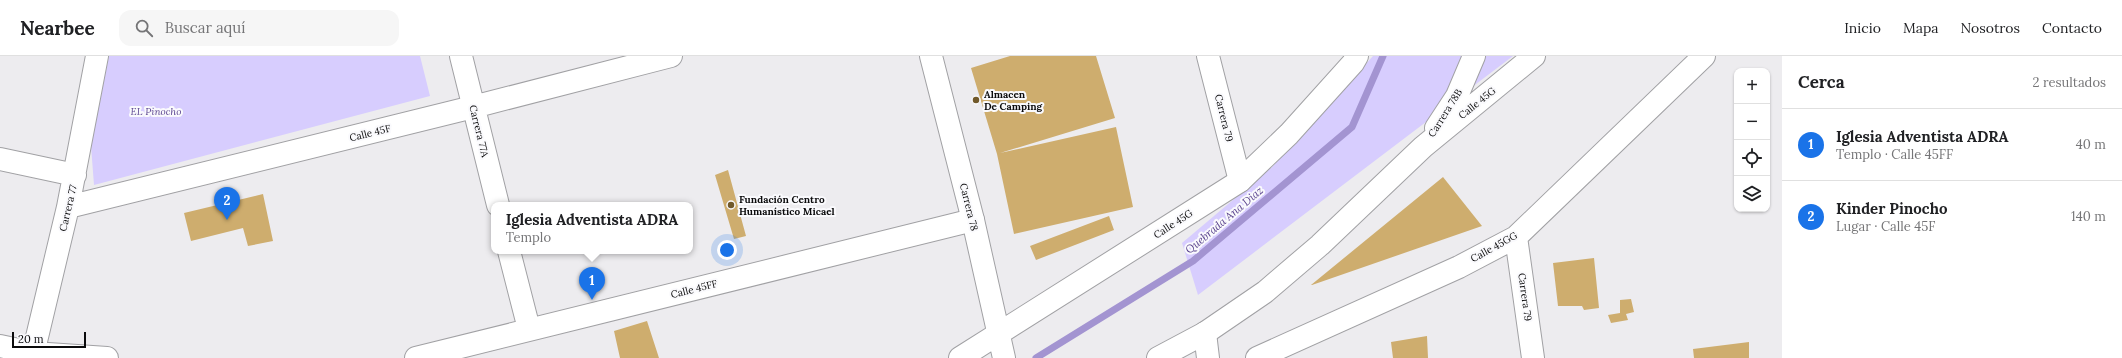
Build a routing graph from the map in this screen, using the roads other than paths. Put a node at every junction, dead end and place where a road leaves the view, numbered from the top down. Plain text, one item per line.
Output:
1 (97, 56) edge
2 (461, 56) edge
3 (672, 56) edge
4 (931, 56) edge
5 (1208, 56) edge
6 (1357, 56) edge
7 (1474, 56) edge
8 (1534, 56) edge
9 (1704, 56) edge
10 (473, 108) junction
11 (1423, 147) junction
12 (0, 159) edge
13 (75, 175) junction
14 (1240, 181) junction
15 (497, 202) edge
16 (68, 207) junction
17 (973, 220) junction
18 (1516, 237) junction
19 (510, 254) edge
20 (1026, 318) junction
21 (529, 329) junction
22 (1205, 333) junction
23 (999, 335) junction
24 (0, 346) edge
25 (32, 355) edge
26 (1011, 357) edge
27 (107, 358) edge
28 (416, 358) edge
29 (960, 358) edge
30 (1158, 358) edge
31 (1208, 358) edge
32 (1257, 358) edge
33 (1533, 358) edge

1 - 13 street, Carrera 77
2 - 10 street, Carrera 77A
3 - 10 street, Calle 45F
4 - 17 street, Carrera 78
5 - 14 street, Carrera 79
6 - 14 street, Calle 45G
7 - 11 street, Carrera 78B
8 - 11 street, Calle 45G
9 - 18 street, Calle 45GG
10 - 15 street, Carrera 77A
10 - 16 street, Calle 45F
11 - 22 street, Calle 45G
12 - 13 street
13 - 16 street, Carrera 77
14 - 20 street, Calle 45G
16 - 25 street, Carrera 77
17 - 21 street, Calle 45FF
17 - 23 street, Carrera 78
18 - 32 street, Calle 45GG
18 - 33 street, Carrera 79
19 - 21 street
20 - 23 street, Calle 45G
20 - 26 street
21 - 28 street, Calle 45FF
22 - 30 street, Calle 45G
22 - 31 street
23 - 26 street, Carrera 78
23 - 29 street, Calle 45G
24 - 25 street
25 - 27 street

